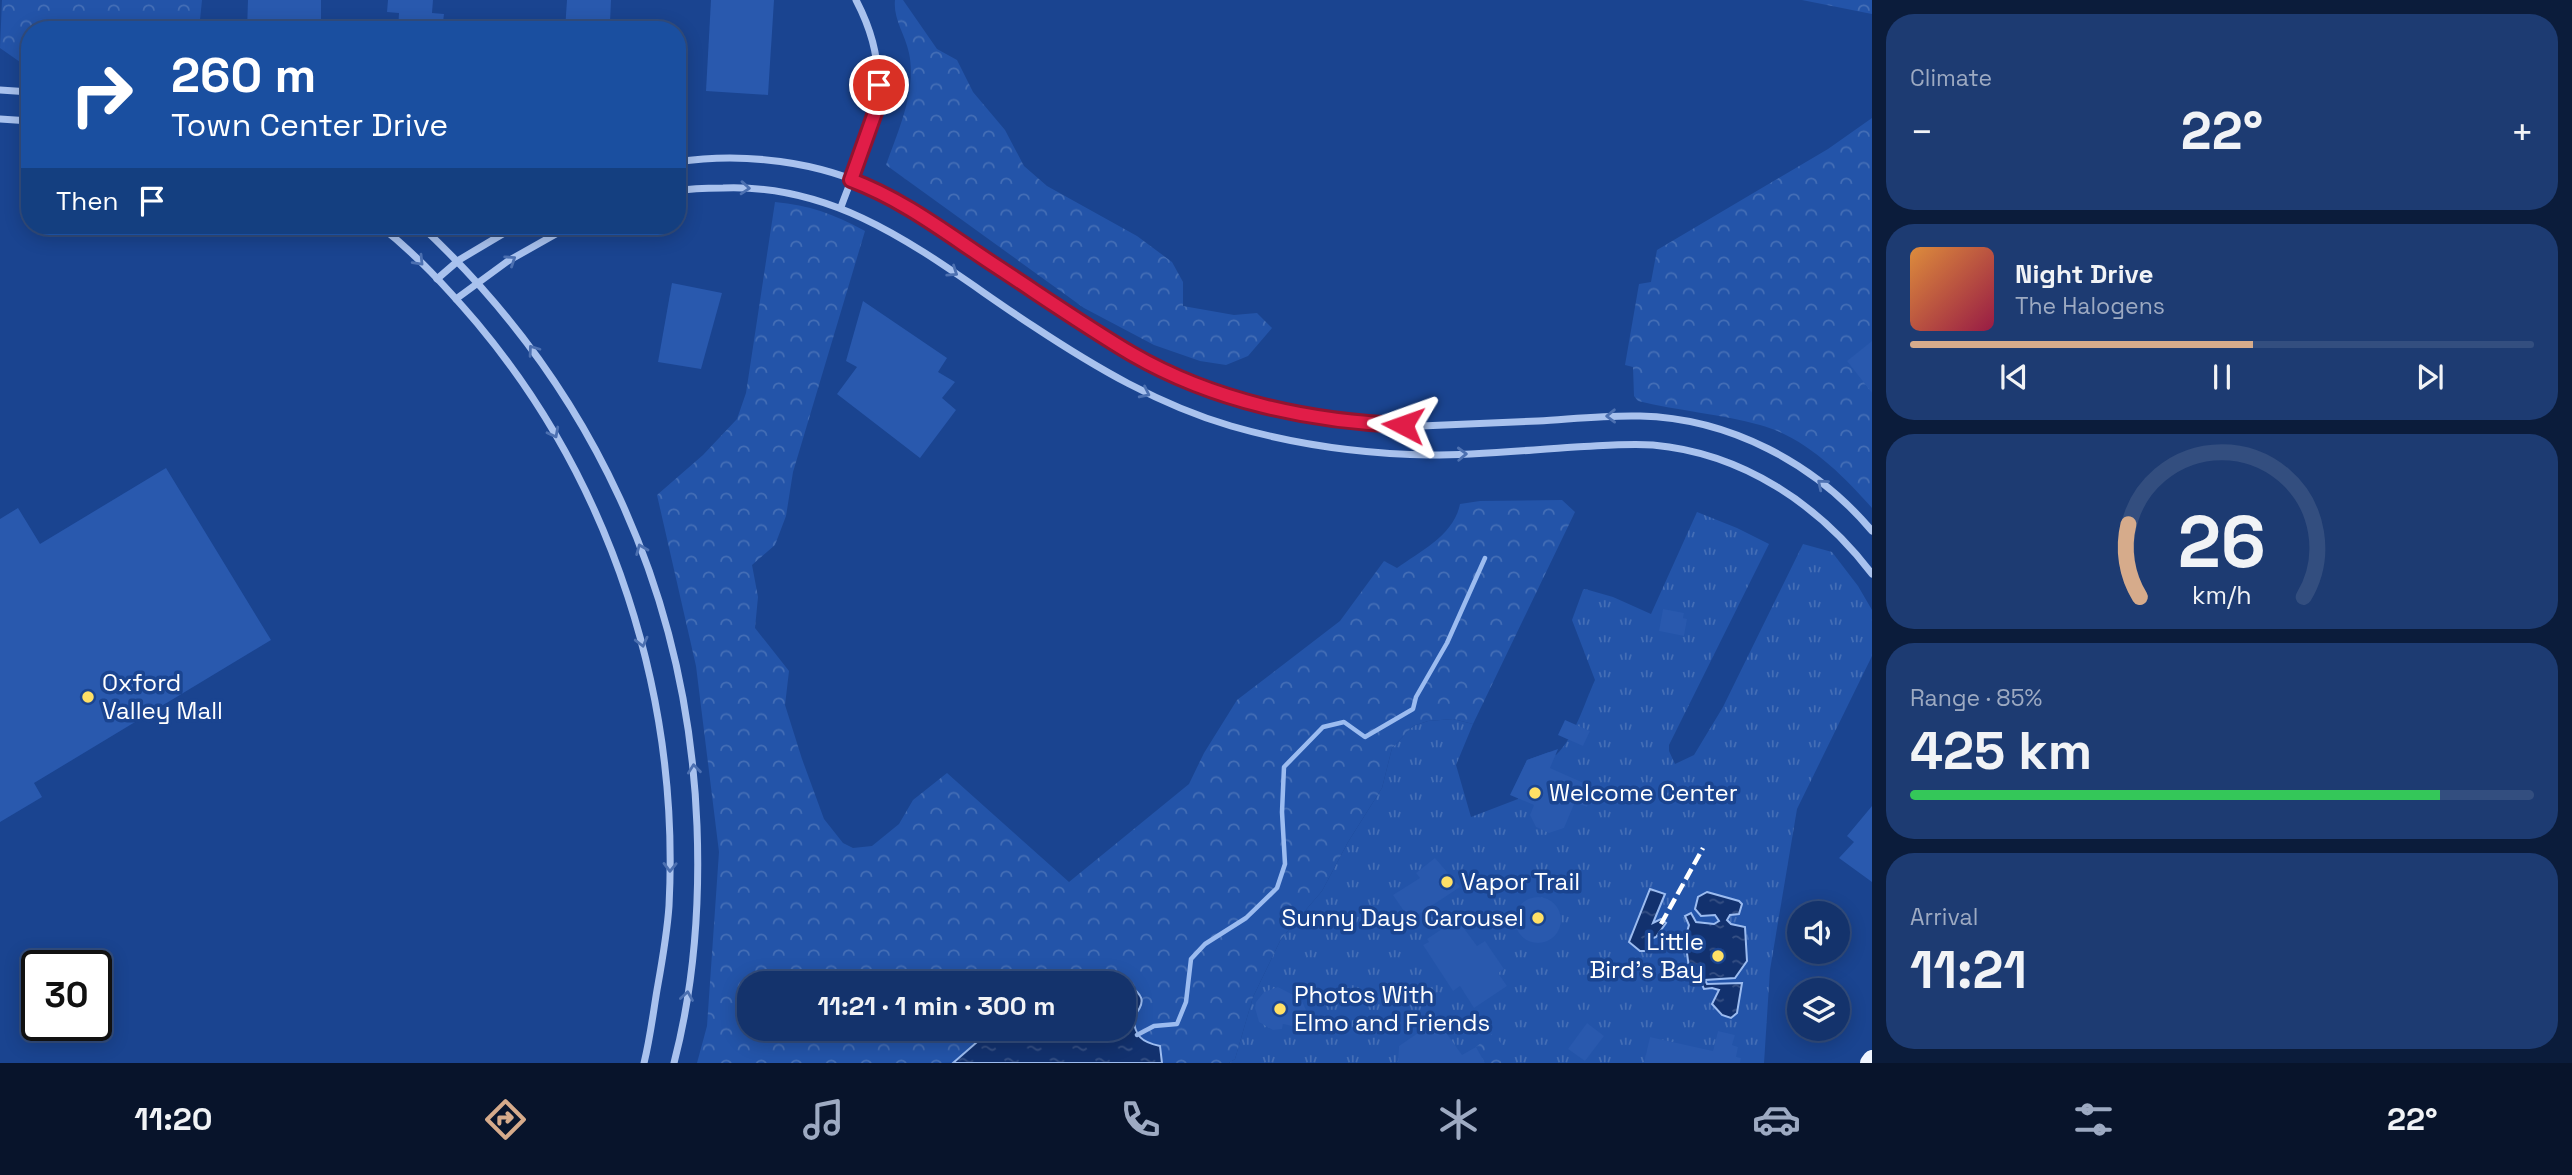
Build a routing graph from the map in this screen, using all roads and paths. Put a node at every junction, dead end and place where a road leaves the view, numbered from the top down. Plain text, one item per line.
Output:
1 (856, 0) edge
2 (0, 90) edge
3 (21, 91) edge
4 (0, 119) edge
5 (21, 120) edge
6 (686, 161) edge
7 (851, 180) junction
8 (686, 190) edge
9 (841, 207) junction
10 (391, 235) edge
11 (431, 235) edge
12 (501, 235) edge
13 (554, 235) edge
14 (458, 260) junction
15 (437, 279) junction
16 (479, 283) junction
17 (456, 299) junction
18 (1872, 531) edge
19 (1872, 574) edge
20 (644, 1063) edge
21 (674, 1063) edge

1 - 7 street
2 - 3 street
4 - 5 street
6 - 7 street
7 - 9 street
18 -> 7 street
8 -> 9 street
9 -> 19 street
10 -> 15 street
11 - 14 street
12 - 14 street
16 -> 13 street
14 - 15 street
14 - 16 street
15 - 17 street
16 - 17 street
21 -> 16 street
17 -> 20 street

